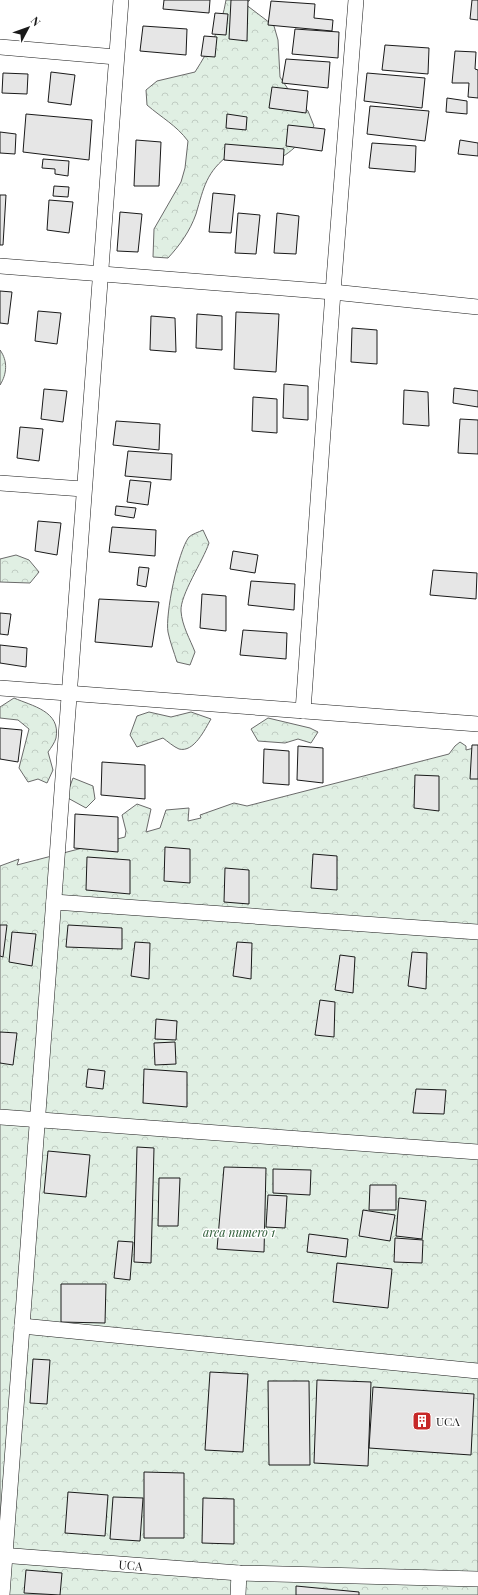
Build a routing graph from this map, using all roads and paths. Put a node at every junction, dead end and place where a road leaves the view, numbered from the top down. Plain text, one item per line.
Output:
1 (121, 0) edge
2 (356, 0) edge
3 (0, 47) edge
4 (116, 57) junction
5 (0, 266) edge
6 (100, 274) junction
7 (333, 292) junction
8 (478, 307) edge
9 (0, 483) edge
10 (83, 489) junction
11 (0, 688) edge
12 (69, 693) junction
13 (303, 711) junction
14 (478, 724) edge
15 (54, 902) junction
16 (478, 932) edge
17 (0, 1117) edge
18 (37, 1120) junction
19 (478, 1152) edge
20 (22, 1326) junction
21 (478, 1371) edge
22 (3, 1555) edge
23 (239, 1573) junction
24 (478, 1579) edge
25 (2, 1595) edge
26 (238, 1595) edge

1 - 4 street
2 - 7 street
3 - 4 street
4 - 6 street
5 - 6 street
6 - 7 street
6 - 10 street
7 - 8 street
7 - 13 street
9 - 10 street
10 - 12 street
11 - 12 street
12 - 13 street
12 - 15 street
13 - 14 street
15 - 16 street
15 - 18 street
17 - 18 street
18 - 19 street
18 - 20 street
20 - 21 street
20 - 22 street
22 - 23 street, UCA
22 - 25 street
23 - 24 street, UCA
23 - 26 street

